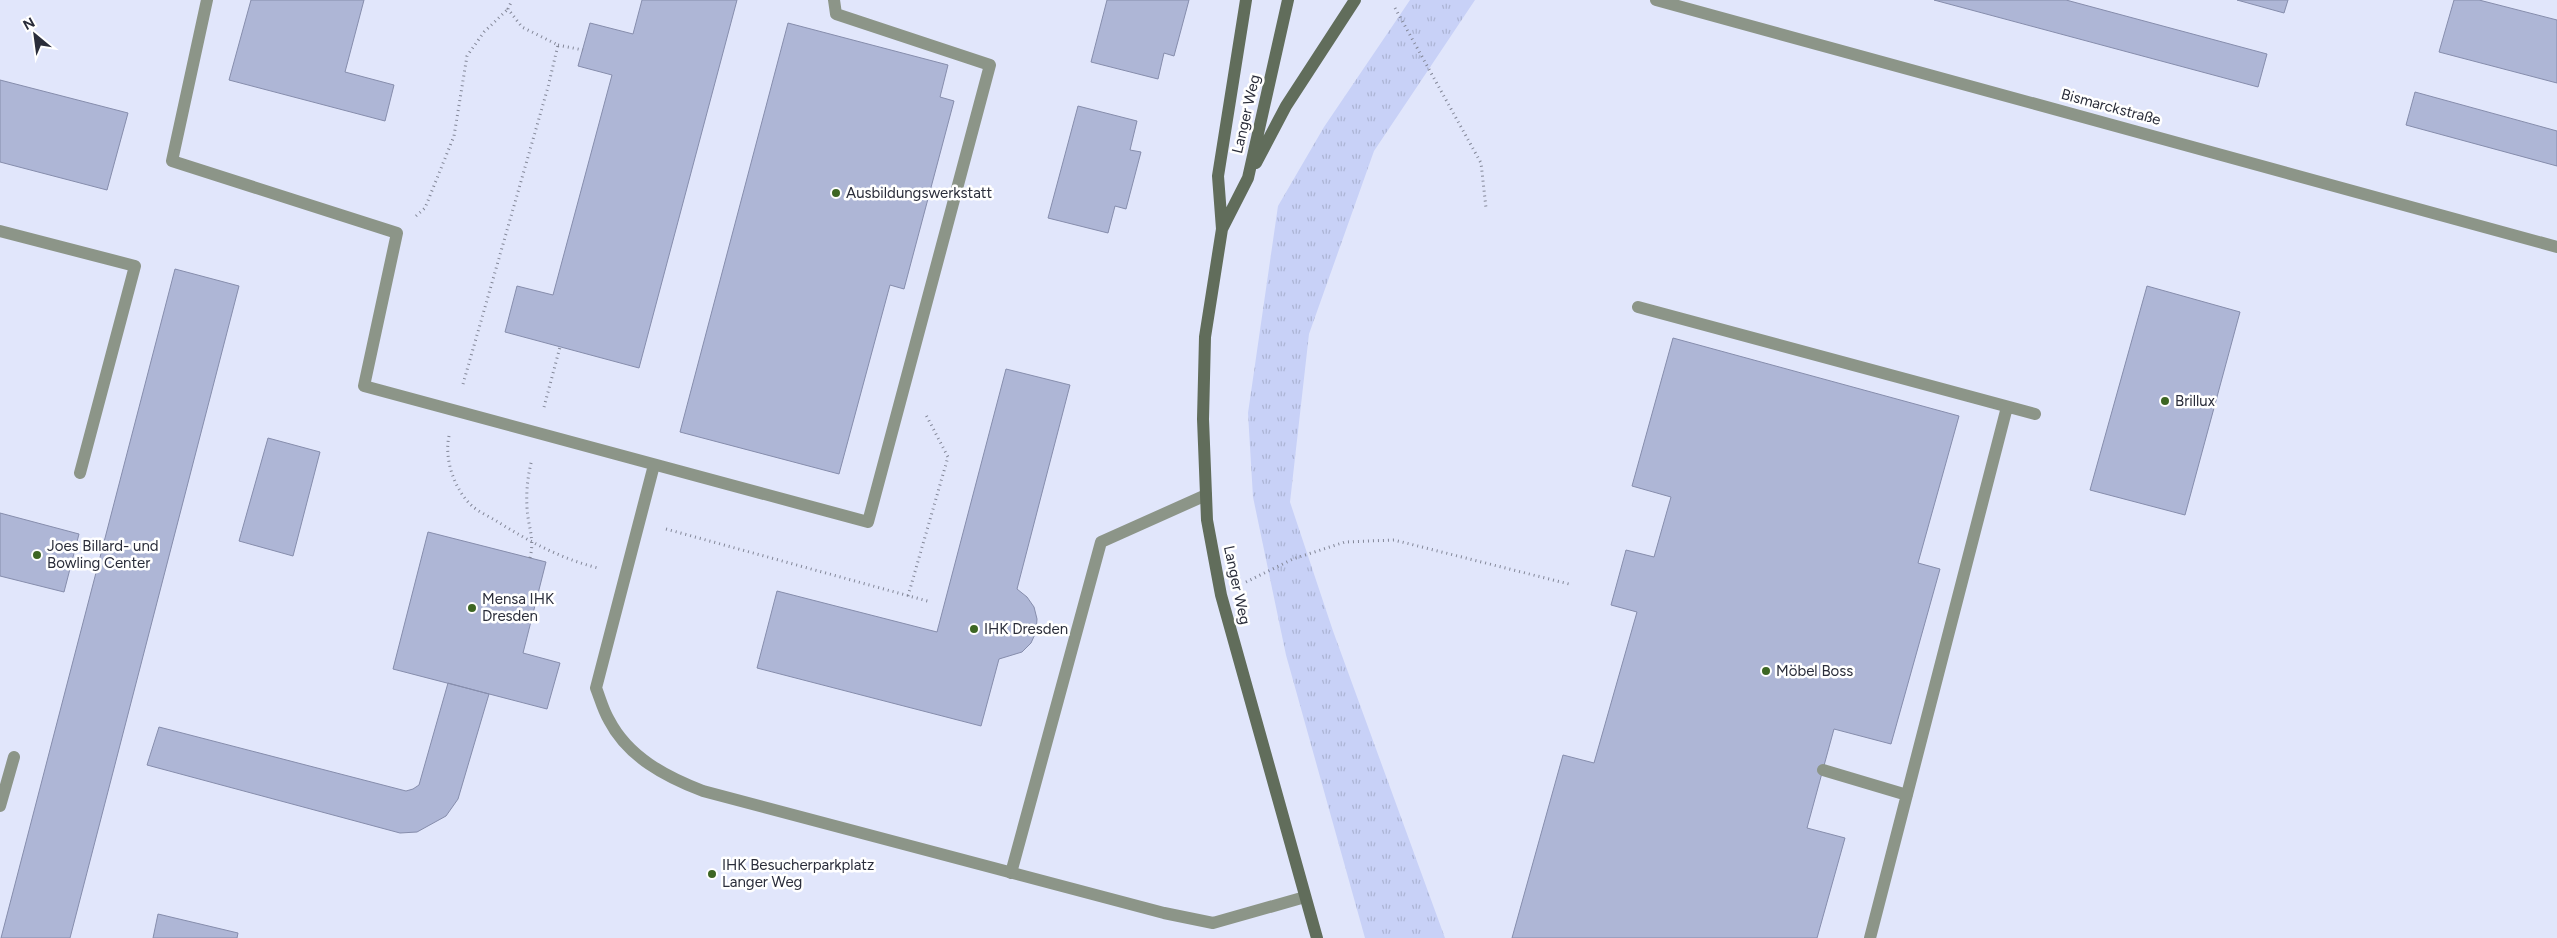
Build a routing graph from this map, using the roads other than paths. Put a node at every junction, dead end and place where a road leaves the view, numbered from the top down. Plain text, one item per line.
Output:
1 (208, 0) edge
2 (834, 0) edge
3 (1246, 0) edge
4 (1288, 0) edge
5 (1355, 0) edge
6 (1656, 0) edge
7 (1248, 178) junction
8 (1222, 230) junction
9 (0, 231) edge
10 (2557, 247) edge
11 (1638, 307) dead end
12 (2007, 407) junction
13 (2035, 414) dead end
14 (654, 465) junction
15 (80, 473) dead end
16 (1206, 495) junction
17 (14, 757) dead end
18 (1823, 770) dead end
19 (1907, 795) junction
20 (0, 806) edge
21 (1011, 873) junction
22 (1305, 897) junction
23 (1317, 938) edge
24 (1870, 938) edge

1 - 14 street
2 - 14 street
3 - 8 main road, Langer Weg
4 - 7 main road, Langer Weg
5 - 7 main road
6 - 10 street, Bismarckstraße
7 - 8 main road, Langer Weg
8 - 16 main road, Langer Weg
9 - 15 street
11 - 12 street
12 - 13 street
12 - 19 street
14 - 21 street
16 - 21 street
16 - 22 main road, Langer Weg
17 - 20 street
18 - 19 street
19 - 24 street
21 - 22 street
22 - 23 main road, Langer Weg

